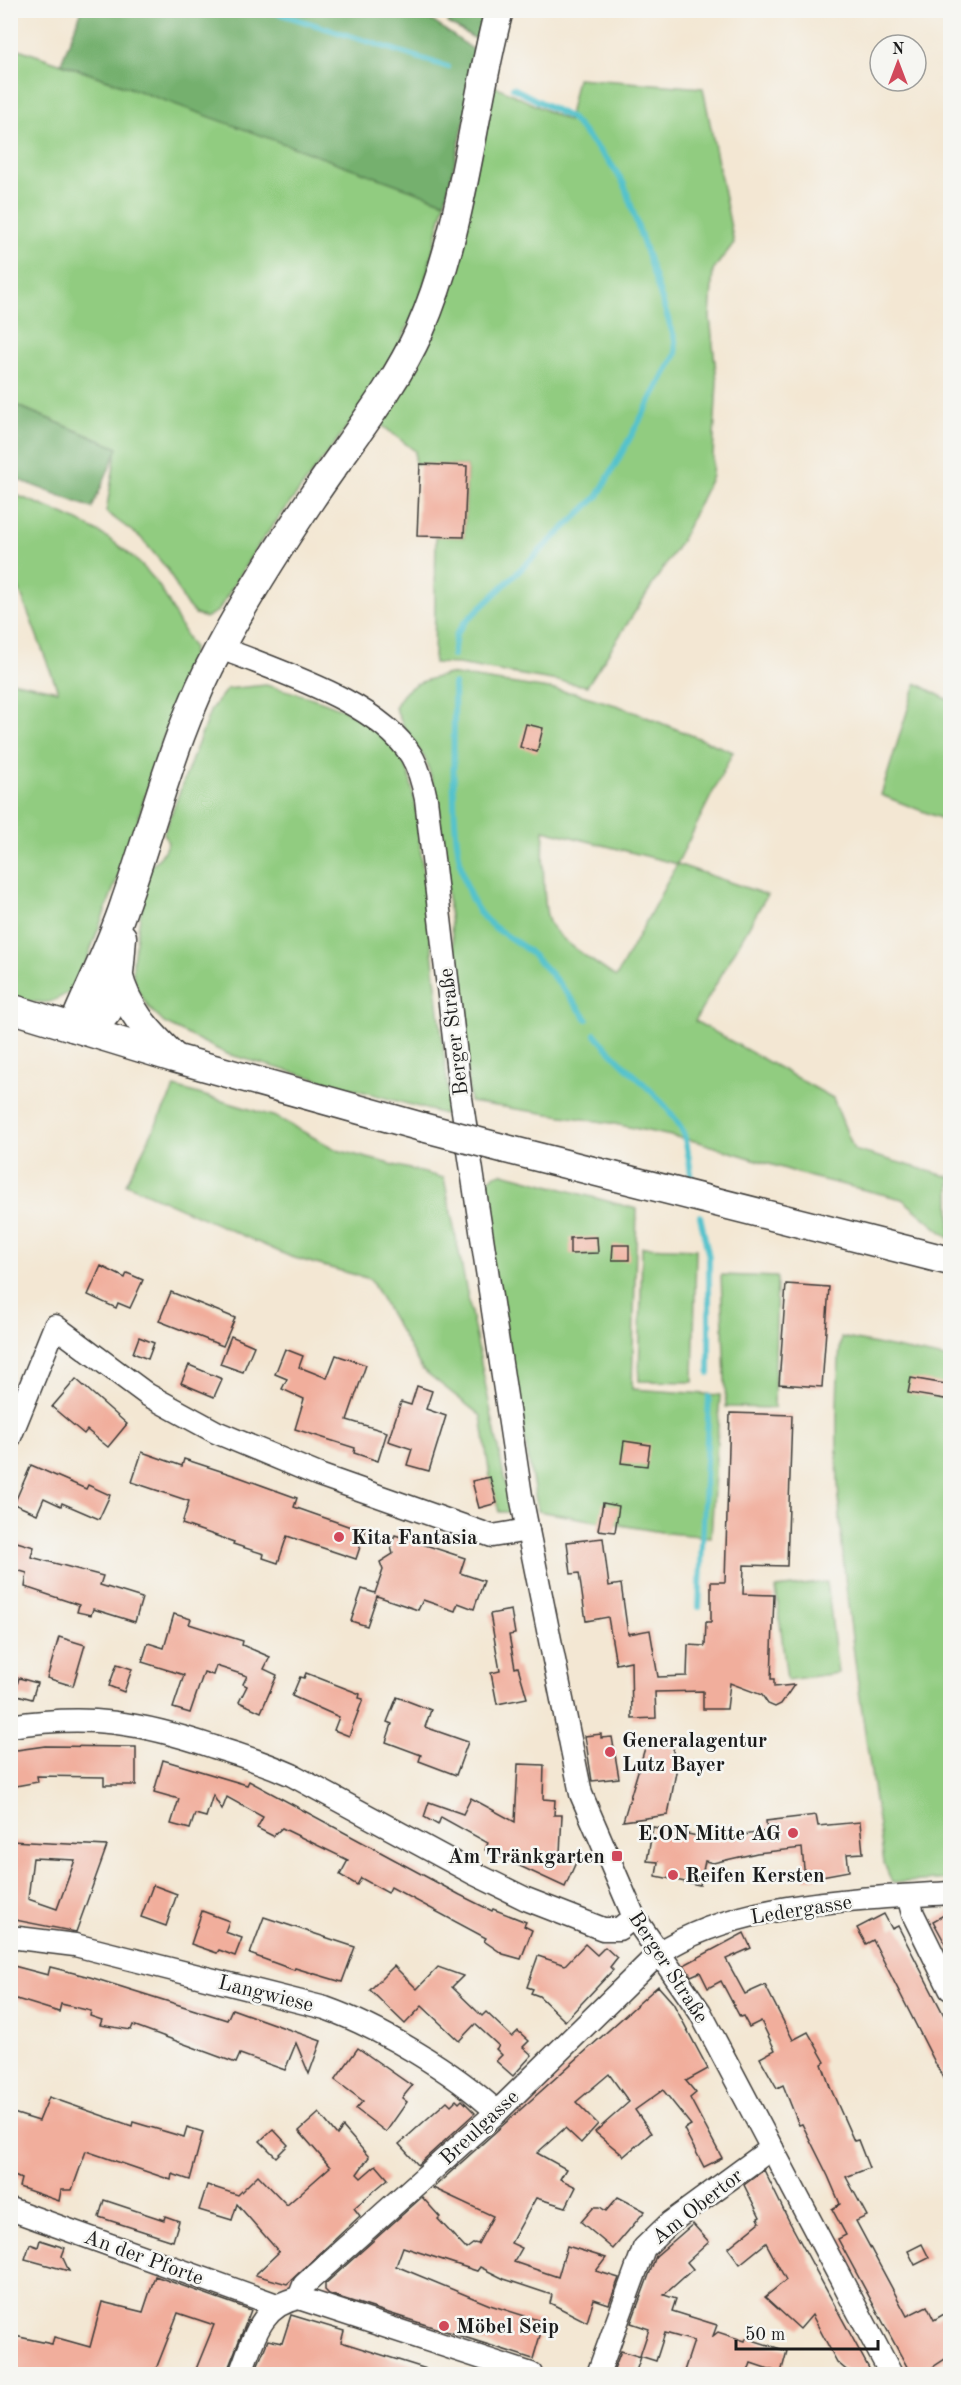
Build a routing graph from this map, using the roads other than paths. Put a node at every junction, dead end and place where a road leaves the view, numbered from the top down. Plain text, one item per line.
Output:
1 (500, 10) edge
2 (219, 647) junction
3 (125, 905) junction
4 (118, 974) junction
5 (10, 1008) edge
6 (73, 1027) junction
7 (174, 1058) junction
8 (951, 1261) edge
9 (10, 1437) edge
10 (528, 1530) junction
11 (10, 1726) edge
12 (951, 1893) edge
13 (908, 1896) junction
14 (634, 1917) junction
15 (10, 1937) edge
16 (659, 1953) junction
17 (951, 1989) edge
18 (497, 2112) junction
19 (772, 2148) junction
20 (10, 2209) edge
21 (306, 2301) junction
22 (277, 2305) junction
23 (240, 2374) edge
24 (531, 2374) edge
25 (598, 2374) edge
26 (891, 2374) edge

1 - 2 main road
2 - 3 main road
2 - 10 street, Berger Straße
3 - 4 main road
3 - 6 main road
4 - 6 main road
4 - 7 main road
5 - 6 main road
6 - 7 main road
7 - 8 main road, bridge
9 - 10 street
10 - 14 street, Berger Straße
11 - 14 street
12 - 13 street, Ledergasse
13 - 16 street, Ledergasse
13 - 17 street
14 - 16 street, Berger Straße
15 - 18 street, Langwiese
16 - 18 street, Breulgasse
16 - 19 street, Berger Straße
18 - 21 street, Breulgasse
19 - 25 street, Am Obertor
19 - 26 street, Berger Straße
20 - 22 street, An der Pforte
21 - 22 street
21 - 24 street
22 - 23 street

